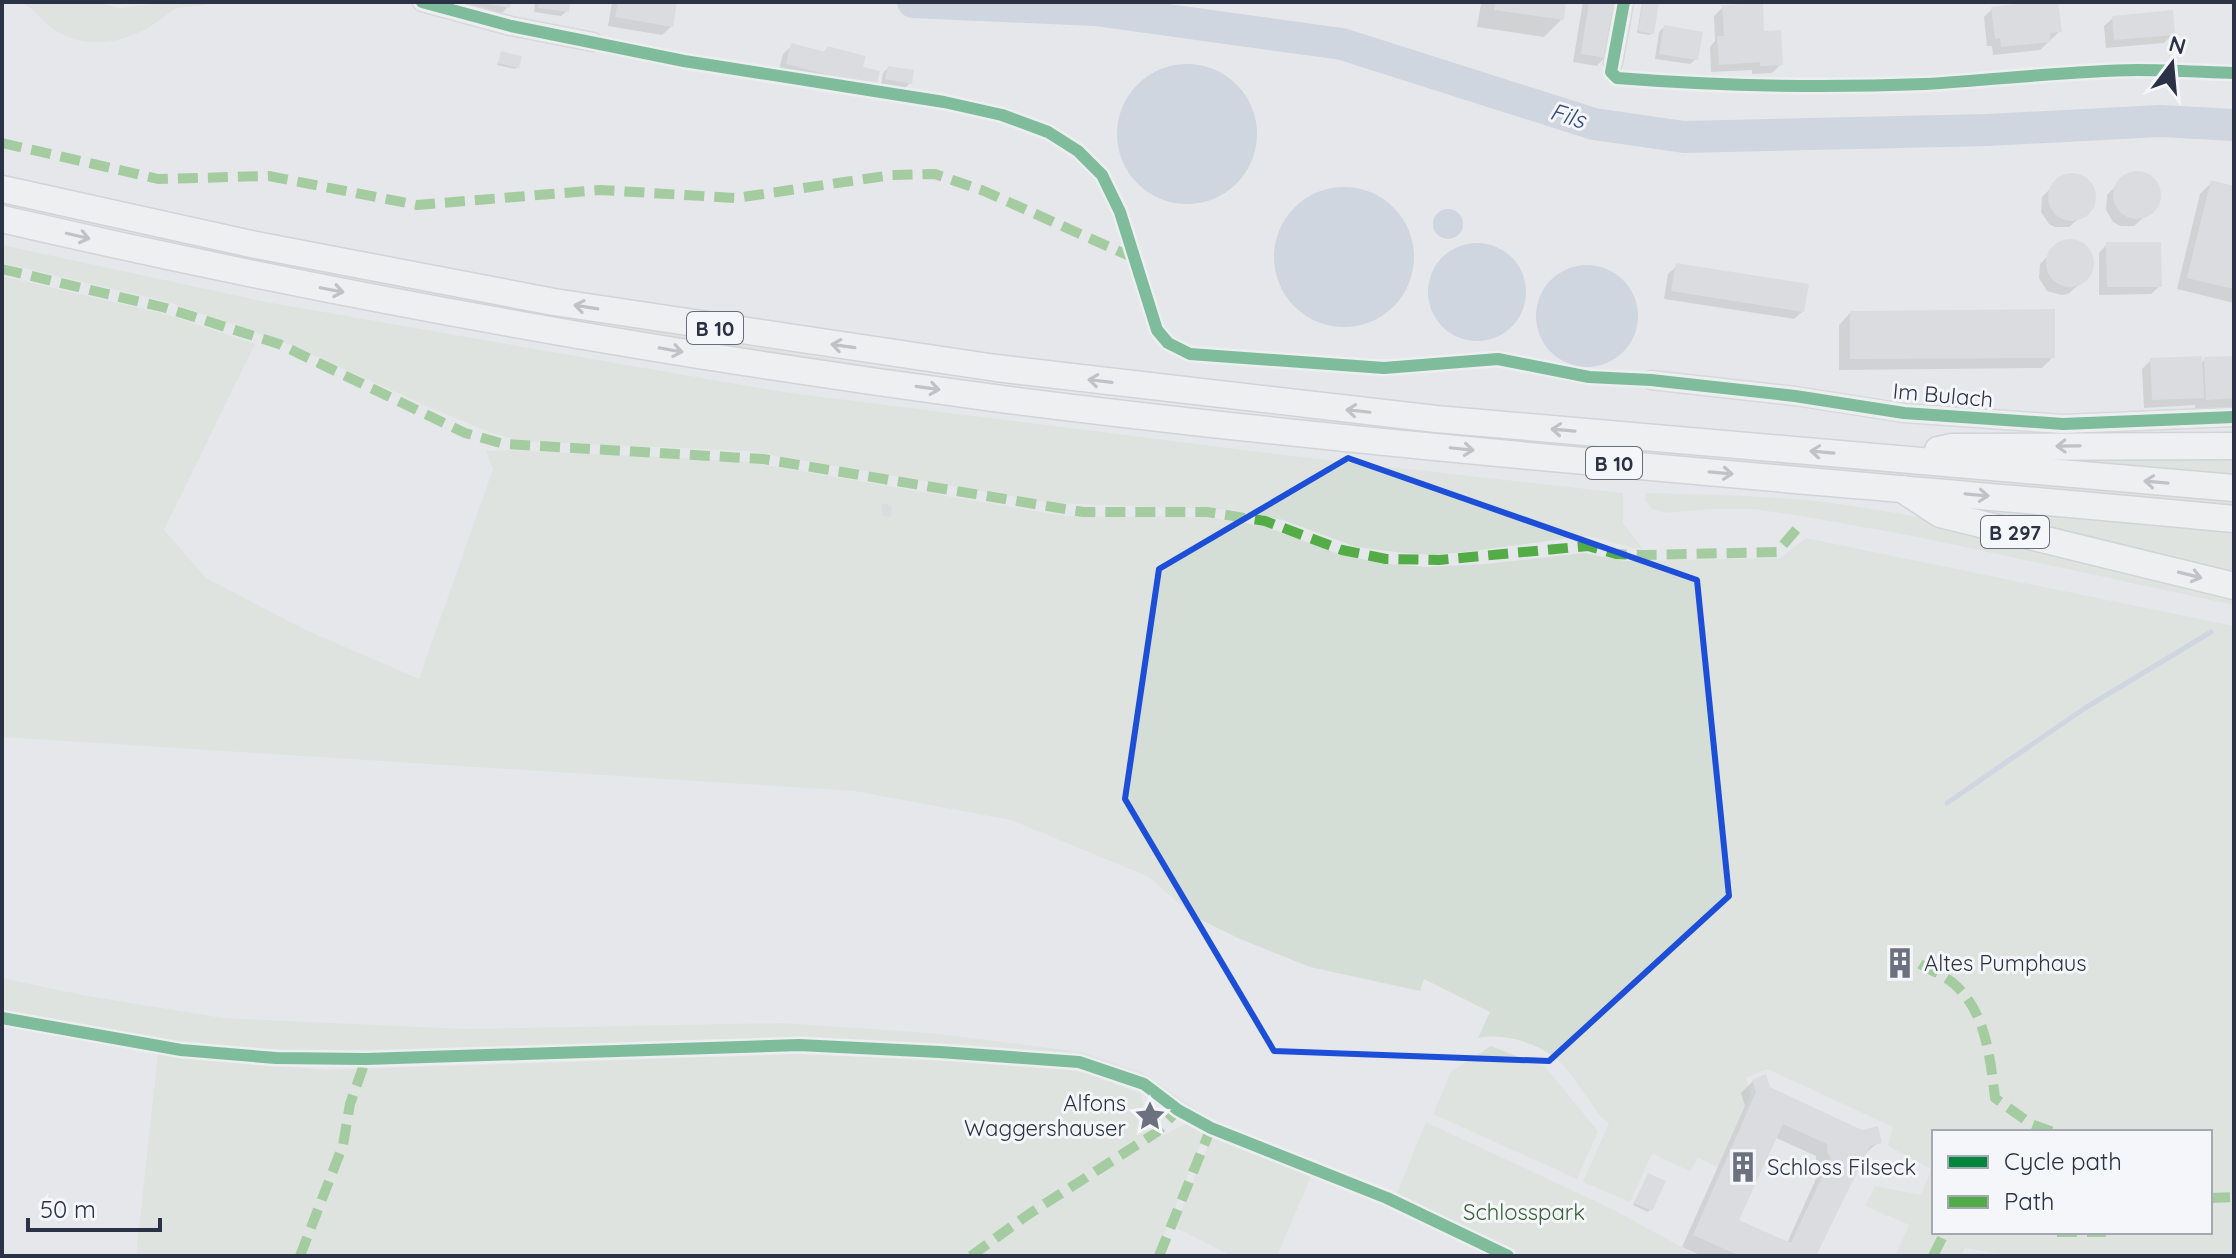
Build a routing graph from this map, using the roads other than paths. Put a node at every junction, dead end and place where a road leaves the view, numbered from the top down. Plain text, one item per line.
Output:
1 (422, 2) edge
2 (1624, 2) edge
3 (593, 42) dead end
4 (1613, 63) dead end
5 (2, 189) edge
6 (2, 219) edge
7 (1651, 380) dead end
8 (2234, 417) edge
9 (2234, 446) edge
10 (1900, 459) junction
11 (1899, 488) junction
12 (2234, 488) edge
13 (2234, 519) edge
14 (2234, 586) edge

1 - 3 street
2 - 4 street
10 -> 5 highway, B 10
6 -> 11 highway, B 10
7 - 8 street, Im Bulach
9 -> 10 highway, B 10
12 -> 10 highway, B 10
11 -> 13 highway, B 10
11 -> 14 highway, B 297

